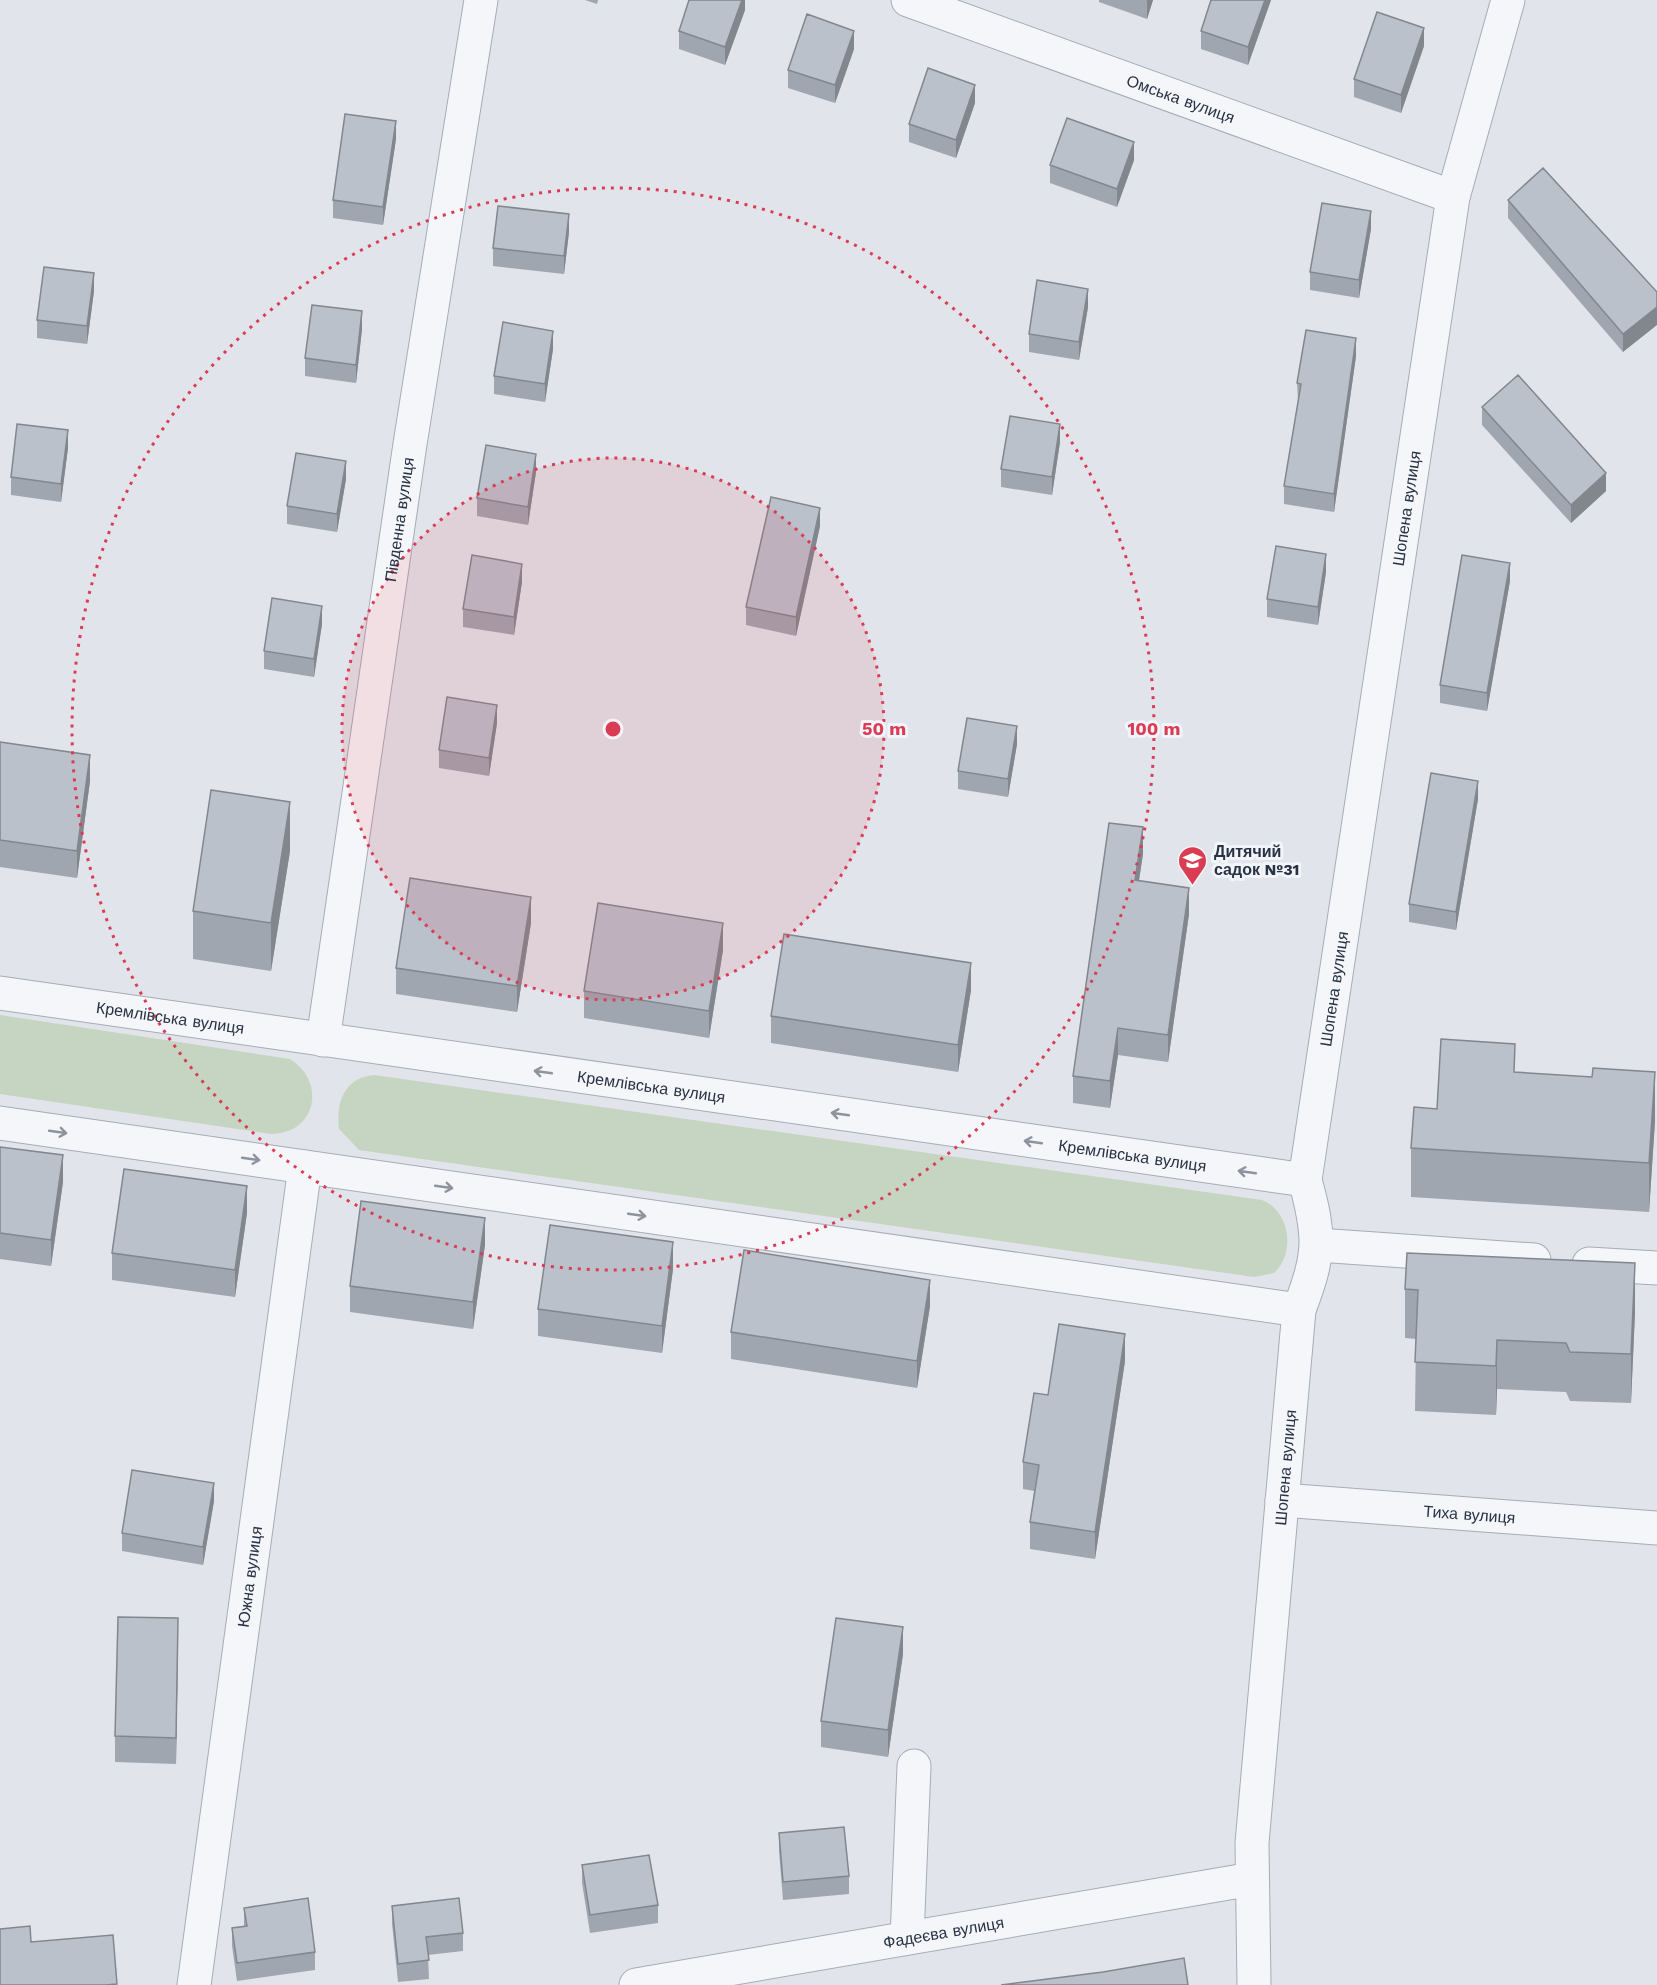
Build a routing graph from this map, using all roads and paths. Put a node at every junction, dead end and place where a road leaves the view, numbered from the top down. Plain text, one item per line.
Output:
1 (481, 0) edge
2 (908, 0) edge
3 (1508, 0) edge
4 (1453, 197) junction
5 (0, 993) edge
6 (323, 1040) junction
7 (0, 1123) edge
8 (305, 1167) junction
9 (1305, 1180) junction
10 (1318, 1245) junction
11 (1657, 1269) edge
12 (1299, 1310) junction
13 (1282, 1500) junction
14 (1657, 1528) edge
15 (914, 1766) dead end
16 (1252, 1879) junction
17 (907, 1938) junction
18 (194, 1985) edge
19 (636, 1985) edge
20 (1254, 1985) edge

1 - 6 street, Південна вулиця
2 - 4 street, Омська вулиця
3 - 4 street, Шопена вулиця
4 - 9 street, Шопена вулиця
5 - 6 street, Кремлівська вулиця
9 -> 6 street, Кремлівська вулиця
7 -> 8 street
8 -> 12 street
8 - 18 street, Южна вулиця
9 - 10 street, Шопена вулиця
10 - 11 street
10 - 12 street, Шопена вулиця
12 - 13 street, Шопена вулиця
13 - 14 street, Тиха вулиця
13 - 16 street, Шопена вулиця
15 - 17 street
16 - 17 street, Фадеєва вулиця
16 - 20 street, Шопена вулиця
17 - 19 street, Фадеєва вулиця

